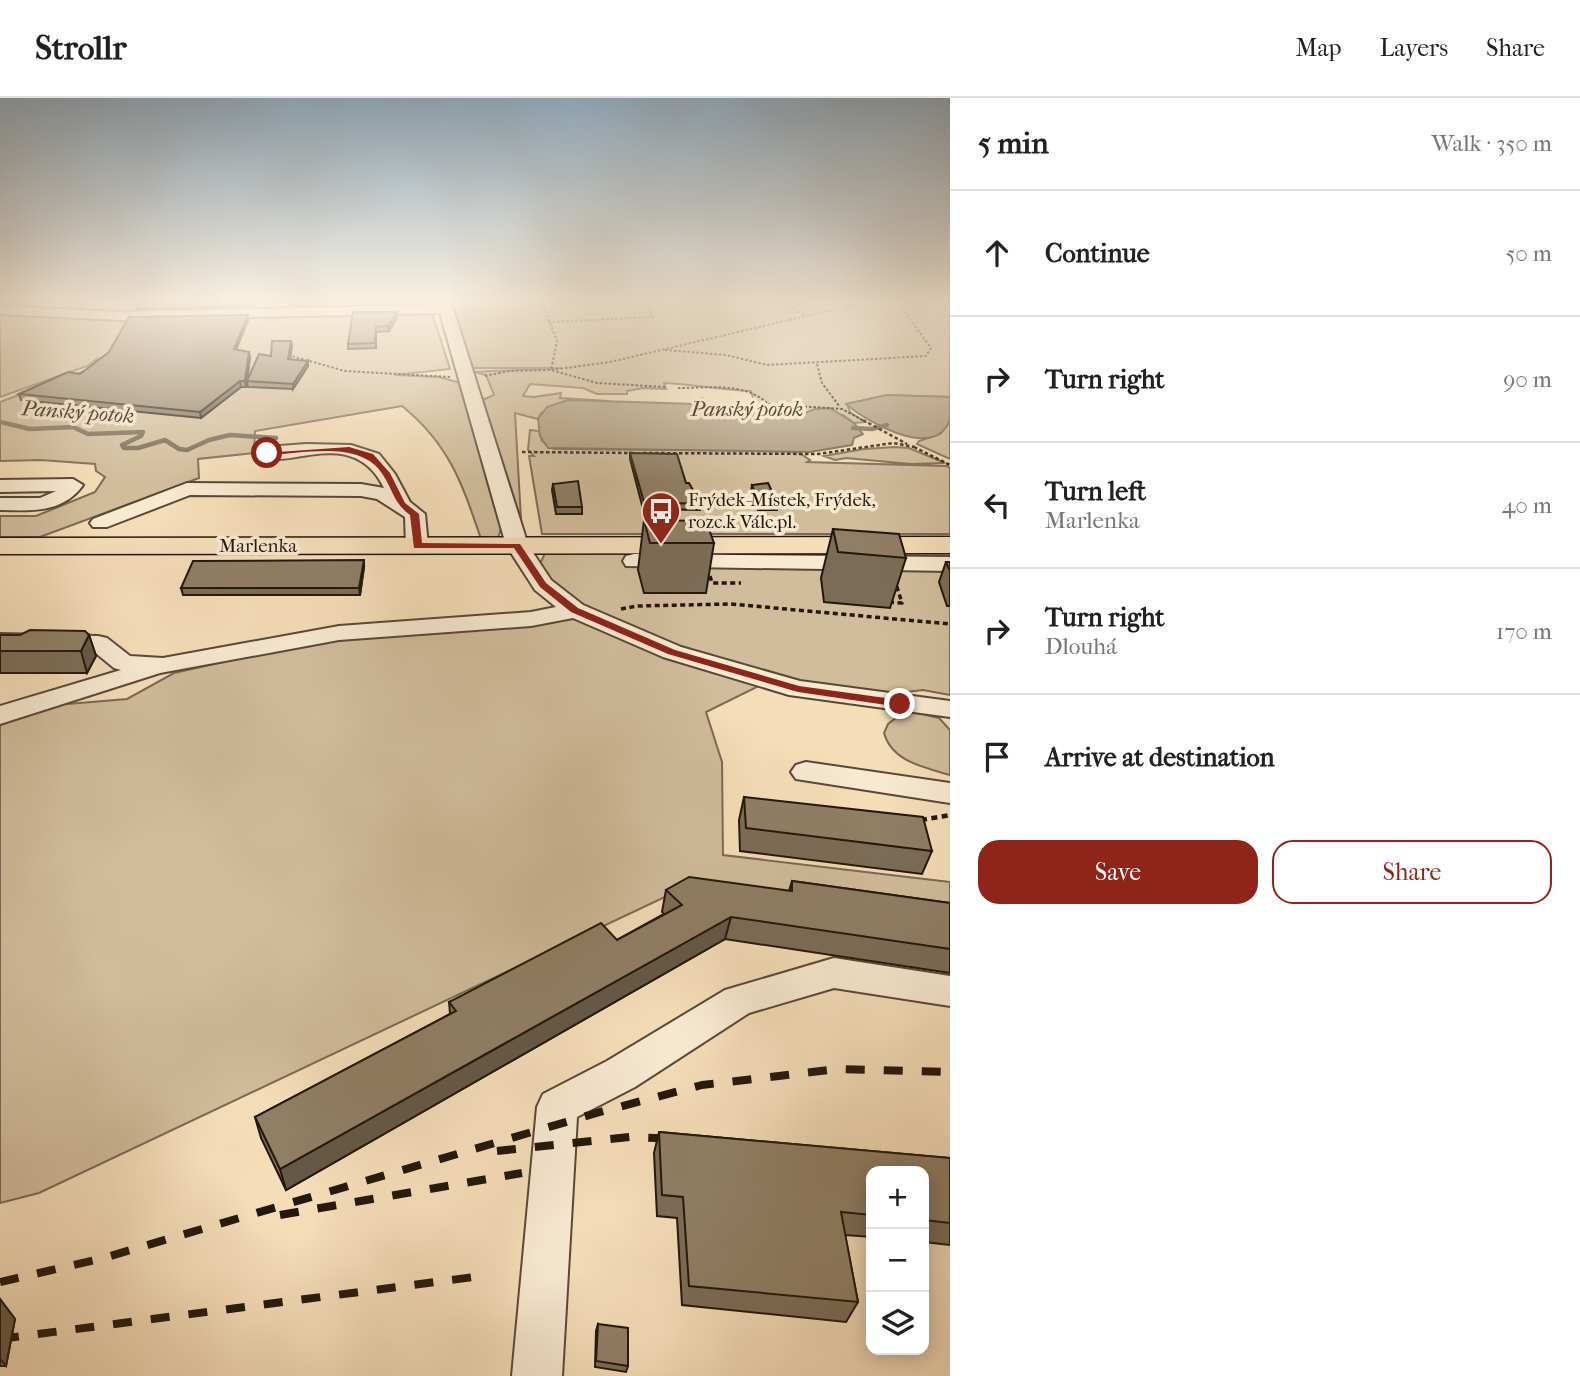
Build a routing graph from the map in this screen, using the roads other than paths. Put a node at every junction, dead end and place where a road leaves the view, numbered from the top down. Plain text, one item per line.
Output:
1 (461, 362) edge
2 (267, 453) dead end
3 (0, 486) edge
4 (0, 504) edge
5 (401, 504) junction
6 (100, 523) dead end
7 (517, 545) junction
8 (950, 545) edge
9 (0, 546) edge
10 (417, 546) junction
11 (634, 561) dead end
12 (950, 564) edge
13 (582, 613) junction
14 (0, 641) edge
15 (163, 666) junction
16 (950, 709) edge
17 (0, 715) edge
18 (806, 772) dead end
19 (950, 793) edge
20 (950, 991) edge
21 (537, 1376) edge

1 - 7 street
2 - 5 street
3 - 4 street
5 - 6 street
5 - 10 street
7 - 8 main road, Marlenka
7 - 10 main road, Marlenka
7 - 13 street
9 - 10 main road, Marlenka
11 - 12 street
13 - 15 street
13 - 16 street
14 - 15 street
15 - 17 street
18 - 19 street
20 - 21 street

